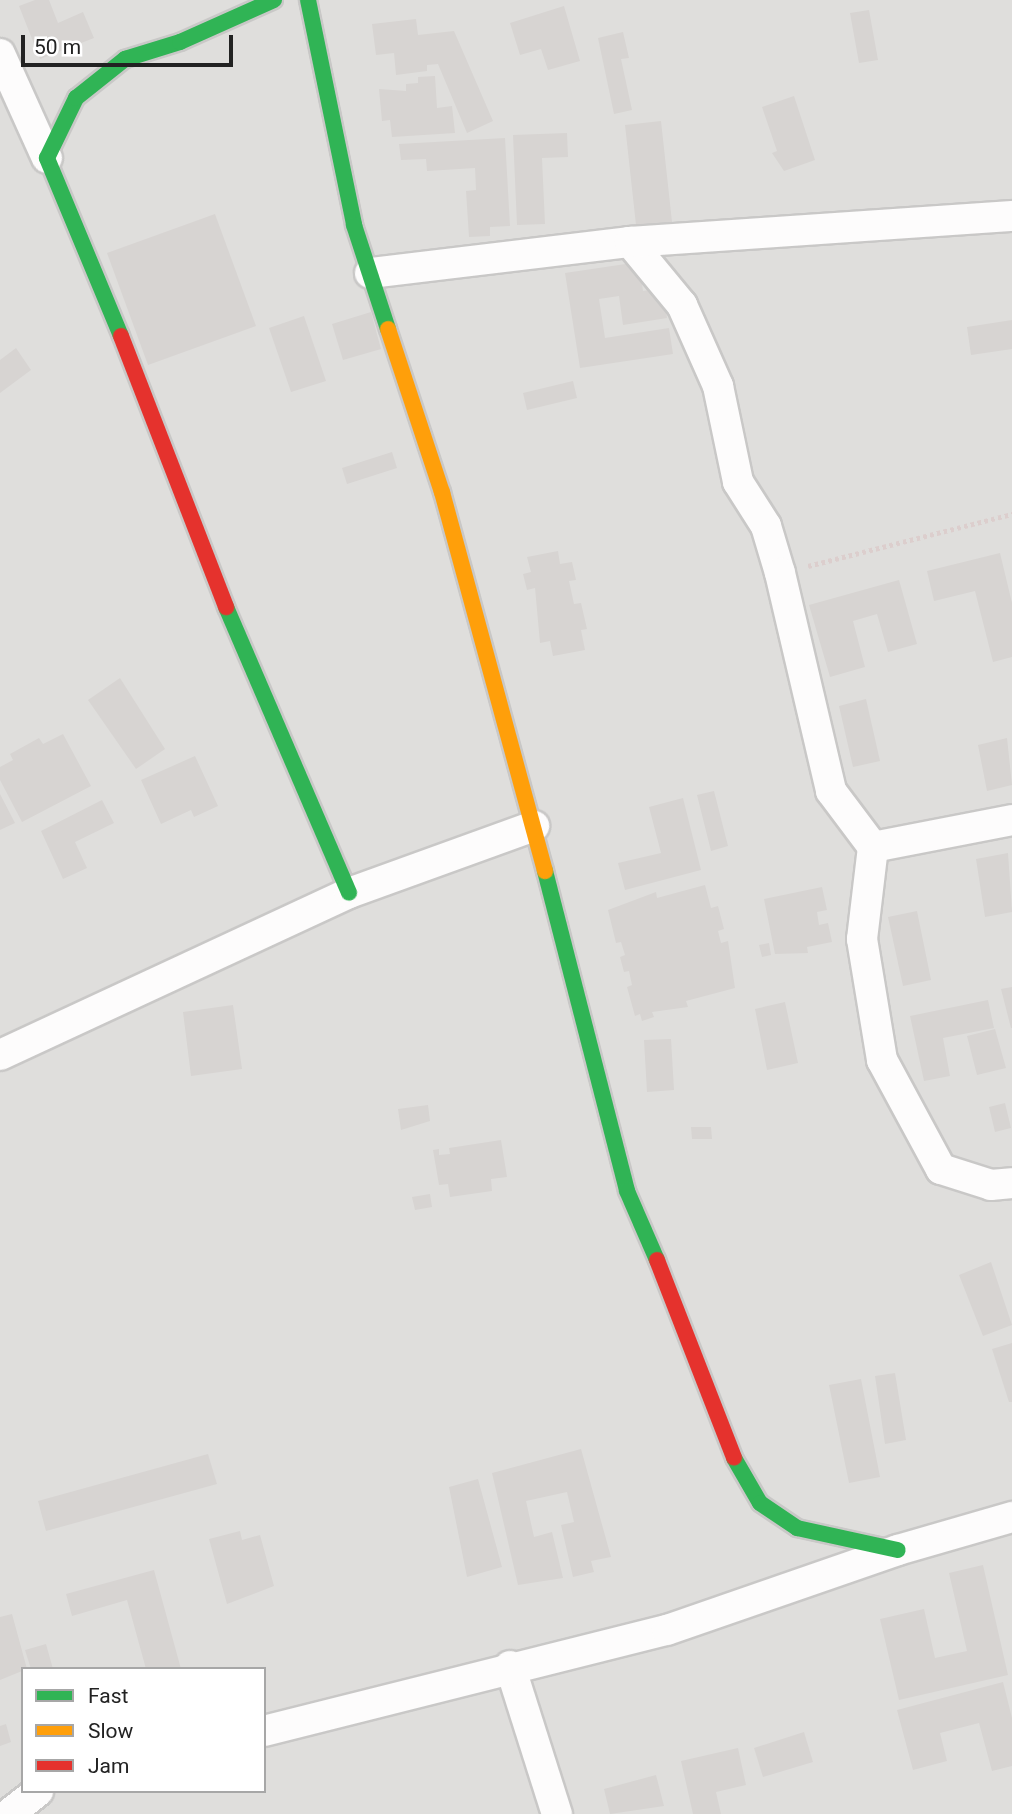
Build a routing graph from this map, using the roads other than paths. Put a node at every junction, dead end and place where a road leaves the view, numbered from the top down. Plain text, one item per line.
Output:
1 (274, 0) edge
2 (308, 0) edge
3 (0, 54) edge
4 (47, 158) junction
5 (1012, 216) edge
6 (630, 242) junction
7 (370, 272) junction
8 (1012, 820) edge
9 (534, 826) junction
10 (873, 847) junction
11 (349, 893) junction
12 (0, 1055) edge
13 (1012, 1183) edge
14 (1012, 1517) edge
15 (898, 1550) junction
16 (510, 1666) junction
17 (266, 1730) edge
18 (35, 1793) edge
19 (9, 1814) edge
20 (557, 1814) edge

1 - 4 street
2 - 7 street
3 - 4 street
4 - 11 street
5 - 6 street
6 - 7 street
6 - 10 street
7 - 9 street
8 - 10 street
9 - 11 street
9 - 15 street
10 - 13 street
11 - 12 street
14 - 15 street
15 - 16 street
16 - 17 street
16 - 20 street
18 - 19 street

